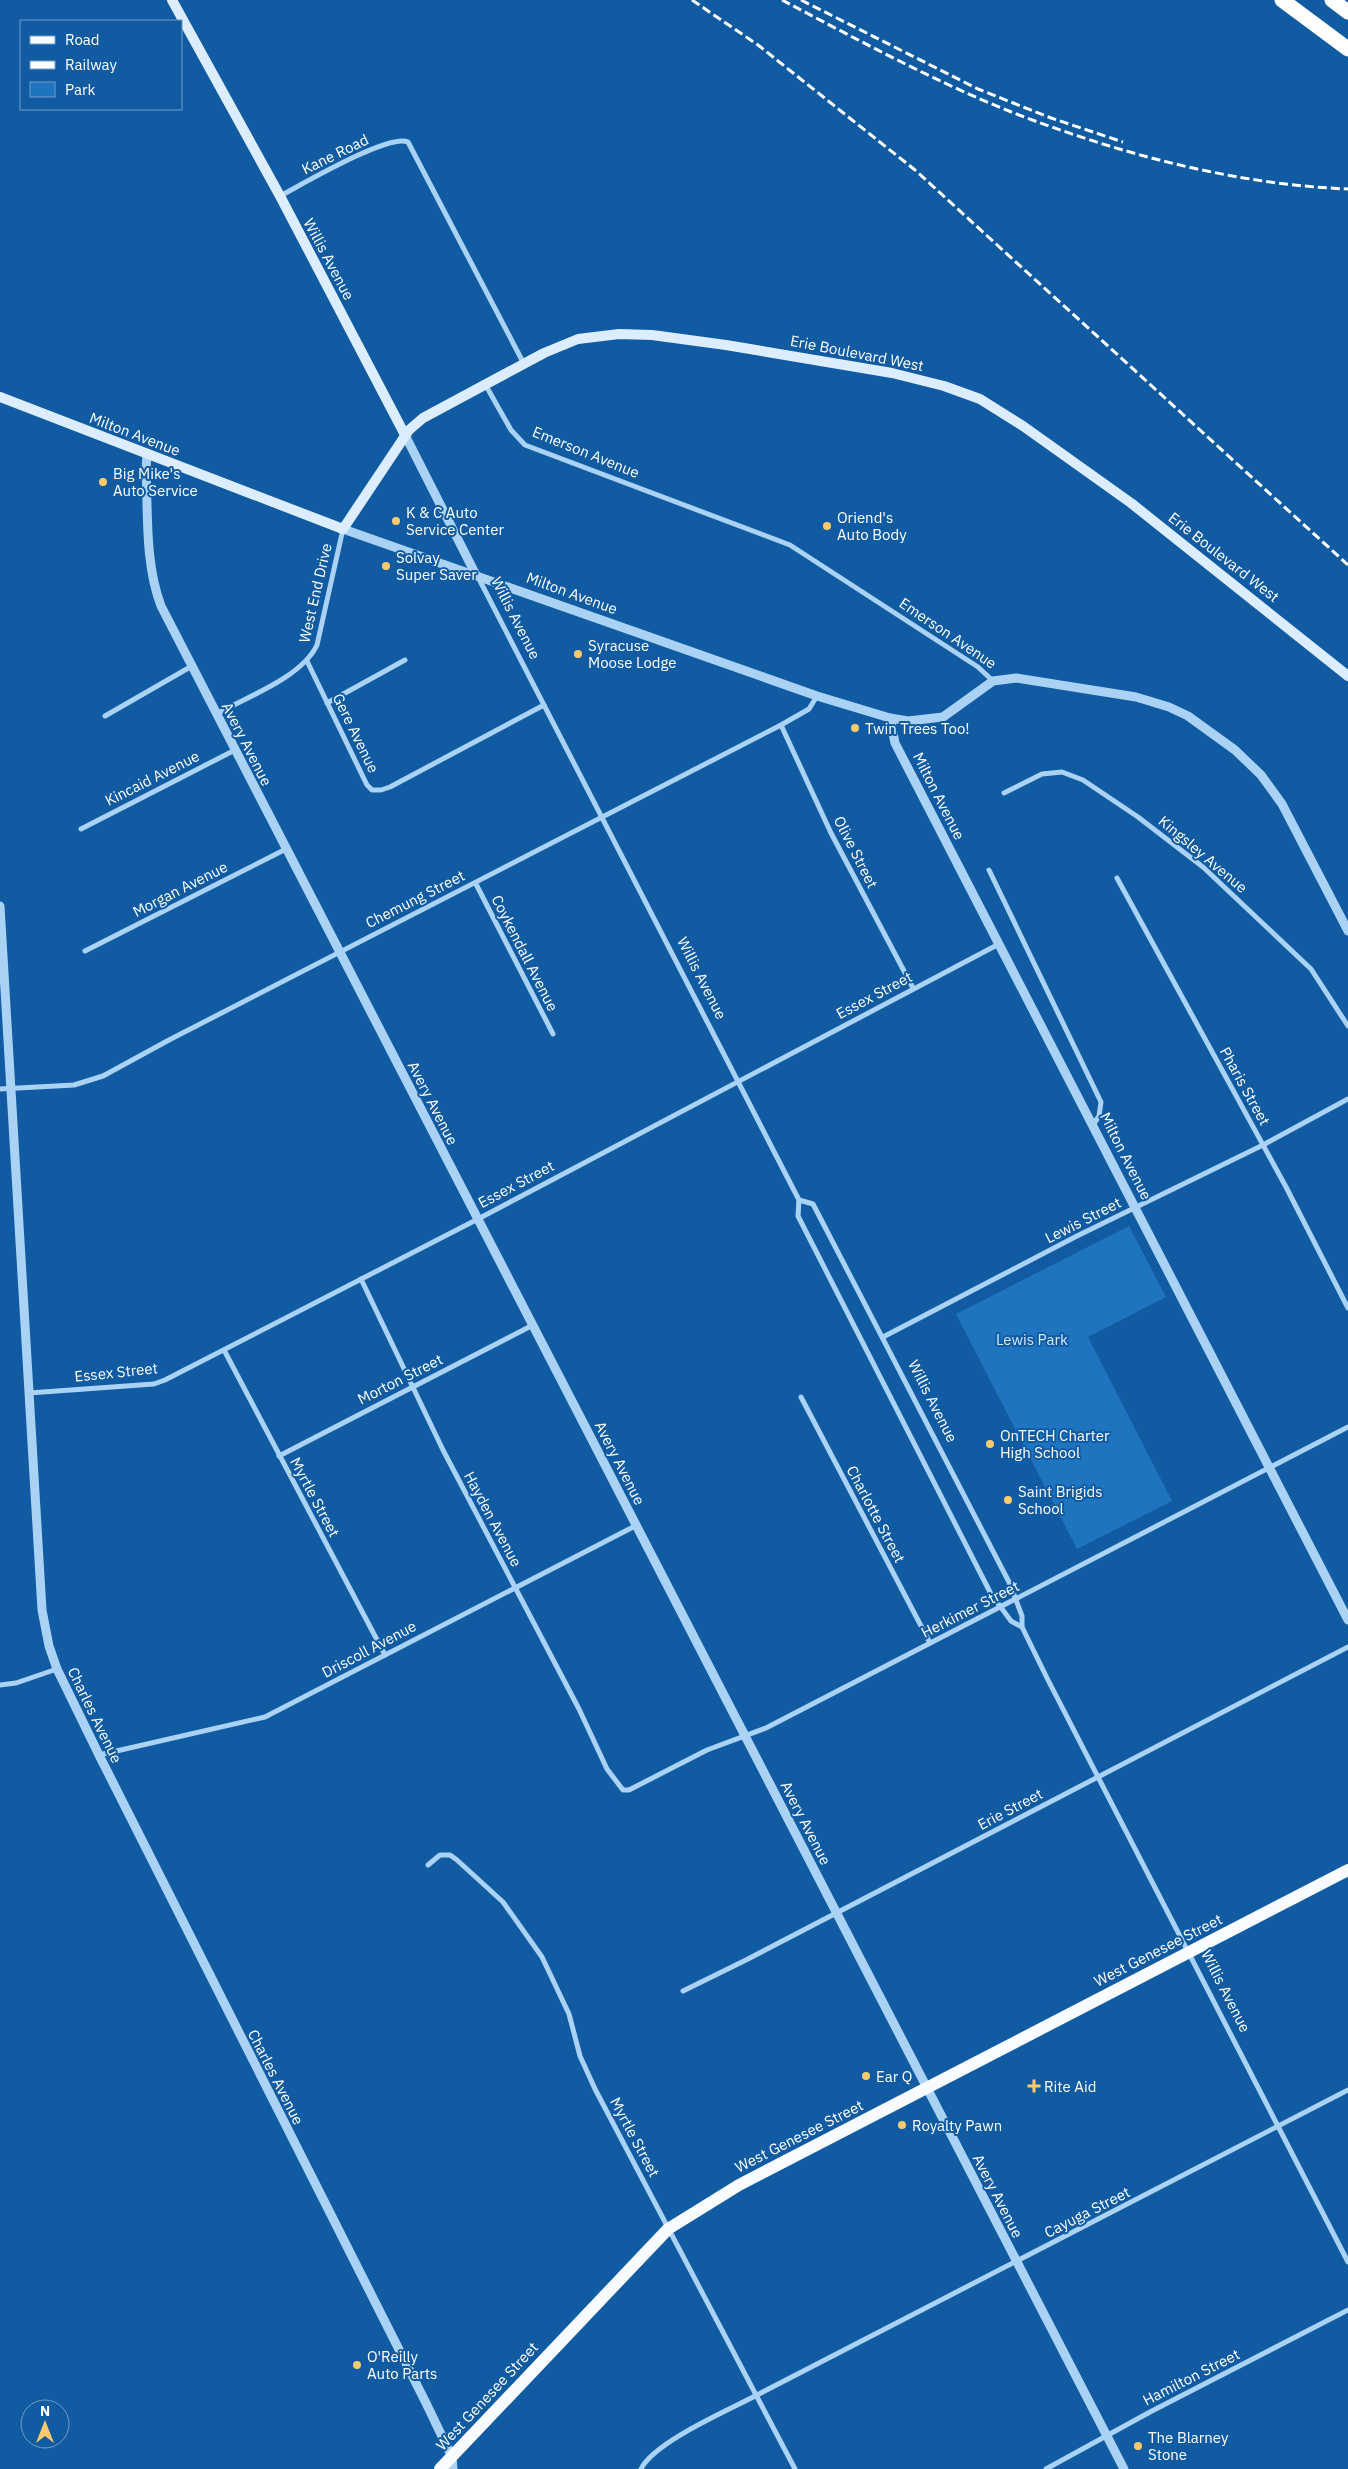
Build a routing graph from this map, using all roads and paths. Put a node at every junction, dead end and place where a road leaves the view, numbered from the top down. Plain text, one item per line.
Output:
1 (172, 0) edge
2 (1282, 0) edge
3 (1332, 0) edge
4 (1348, 12) edge
5 (1348, 49) edge
6 (280, 196) junction
7 (524, 364) junction
8 (485, 384) junction
9 (0, 397) edge
10 (405, 435) junction
11 (147, 455) junction
12 (343, 529) junction
13 (476, 575) junction
14 (404, 660) dead end
15 (307, 661) junction
16 (192, 666) junction
17 (1348, 676) edge
18 (993, 681) junction
19 (817, 696) junction
20 (328, 703) junction
21 (544, 705) junction
22 (216, 714) junction
23 (105, 716) dead end
24 (890, 718) junction
25 (781, 725) junction
26 (235, 750) junction
27 (1004, 793) dead end
28 (602, 818) junction
29 (81, 829) dead end
30 (286, 849) junction
31 (989, 870) dead end
32 (1117, 878) dead end
33 (476, 884) junction
34 (0, 906) edge
35 (1348, 931) edge
36 (999, 944) junction
37 (85, 951) dead end
38 (340, 953) junction
39 (913, 988) junction
40 (1348, 1026) edge
41 (553, 1034) dead end
42 (737, 1080) junction
43 (10, 1088) junction
44 (0, 1089) edge
45 (1348, 1098) edge
46 (1093, 1125) junction
47 (1263, 1145) junction
48 (799, 1200) junction
49 (1135, 1208) junction
50 (478, 1219) junction
51 (361, 1279) junction
52 (1348, 1308) edge
53 (533, 1325) junction
54 (883, 1337) junction
55 (224, 1350) junction
56 (412, 1386) junction
57 (29, 1393) junction
58 (801, 1397) dead end
59 (1348, 1427) edge
60 (279, 1456) junction
61 (1270, 1469) junction
62 (637, 1525) junction
63 (515, 1587) junction
64 (1016, 1599) junction
65 (999, 1608) junction
66 (1348, 1620) edge
67 (1022, 1627) junction
68 (930, 1643) junction
69 (1348, 1647) edge
70 (385, 1655) junction
71 (57, 1669) junction
72 (0, 1685) edge
73 (745, 1735) junction
74 (99, 1755) junction
75 (607, 1769) joint
76 (1098, 1777) junction
77 (428, 1865) dead end
78 (1348, 1870) edge
79 (837, 1913) junction
80 (1190, 1952) junction
81 (683, 1991) dead end
82 (927, 2088) junction
83 (1348, 2090) edge
84 (1279, 2127) junction
85 (668, 2229) junction
86 (1017, 2262) junction
87 (1348, 2262) edge
88 (1348, 2310) edge
89 (757, 2395) junction
90 (1107, 2436) junction
91 (452, 2463) edge
92 (440, 2469) edge
93 (641, 2469) edge
94 (795, 2469) edge
95 (1046, 2469) edge
96 (1124, 2469) edge

1 - 6 main road, Willis Avenue
2 - 5 highway
3 - 4 highway
6 - 7 street, Kane Road
6 - 10 main road, Willis Avenue
7 - 8 main road, Erie Boulevard West
7 - 17 main road, Erie Boulevard West
8 - 10 main road, Erie Boulevard West
8 - 18 street, Emerson Avenue
9 - 11 main road, Milton Avenue
10 - 12 main road, Erie Boulevard West
10 - 13 street, Willis Avenue
11 - 12 main road, Milton Avenue
11 - 16 street, Avery Avenue
12 - 13 street, Milton Avenue
12 - 15 street, West End Drive
13 - 19 street, Milton Avenue
13 - 21 street, Willis Avenue
14 - 20 street
15 - 20 street, Gere Avenue
15 - 22 street
16 - 22 street, Avery Avenue
16 - 23 street
18 - 24 street
18 - 35 street, Emerson Avenue
19 - 24 street, Milton Avenue
19 - 25 street, Chemung Street
20 - 21 street, Gere Avenue
21 - 28 street, Willis Avenue
22 - 26 street, Avery Avenue
24 - 36 street, Milton Avenue
25 - 28 street, Chemung Street
25 - 39 street, Olive Street
26 - 29 street, Kincaid Avenue
26 - 30 street, Avery Avenue
27 - 40 street, Kingsley Avenue
28 - 33 street, Chemung Street
28 - 42 street, Willis Avenue
30 - 37 street, Morgan Avenue
30 - 38 street, Avery Avenue
31 - 46 street
32 - 47 street, Pharis Street
33 - 38 street, Chemung Street
33 - 41 street, Coykendall Avenue
34 - 43 street, Charles Avenue
36 - 39 street, Essex Street
36 - 46 street, Milton Avenue
38 - 43 street, Chemung Street
38 - 50 street, Avery Avenue
39 - 42 street, Essex Street
42 - 48 street, Willis Avenue
42 - 50 street, Essex Street
43 - 44 street, Chemung Street
43 - 57 street, Charles Avenue
45 - 47 street, Lewis Street
46 - 49 street, Milton Avenue
47 - 49 street, Lewis Street
47 - 52 street, Pharis Street
48 - 54 street, Willis Avenue
48 - 65 street, Willis Avenue
49 - 54 street, Lewis Street
49 - 61 street, Milton Avenue
50 - 51 street, Essex Street
50 - 53 street, Avery Avenue
51 - 55 street, Essex Street
51 - 56 street, Hayden Avenue
53 - 56 street, Morton Street
53 - 62 street, Avery Avenue
54 - 64 street, Willis Avenue
55 - 57 street, Essex Street
55 - 60 street, Myrtle Street
56 - 60 street, Morton Street
56 - 63 street, Hayden Avenue
57 - 71 street, Charles Avenue
58 - 68 street, Charlotte Street
59 - 61 street, Herkimer Street
60 - 70 street, Myrtle Street
61 - 64 street, Herkimer Street
61 - 66 street, Milton Avenue
62 - 63 street, Driscoll Avenue
62 - 73 street, Avery Avenue
63 - 70 street, Driscoll Avenue
63 - 75 street, Hayden Avenue
64 - 65 street, Herkimer Street
64 - 67 street, Willis Avenue
65 - 67 street, Willis Avenue
65 - 68 street, Herkimer Street
67 - 76 street, Willis Avenue
68 - 73 street, Herkimer Street
69 - 76 street, Erie Street
70 - 74 street, Driscoll Avenue
71 - 72 street
71 - 74 street, Charles Avenue
73 - 75 street, Herkimer Street
73 - 79 street, Avery Avenue
74 - 91 street, Charles Avenue
76 - 79 street, Erie Street
76 - 80 street, Willis Avenue
77 - 85 street, Myrtle Street
78 - 80 main road, West Genesee Street
79 - 81 street, Erie Street
79 - 82 street, Avery Avenue
80 - 82 main road, West Genesee Street
80 - 84 street, Willis Avenue
82 - 85 main road, West Genesee Street
82 - 86 street, Avery Avenue
83 - 84 street, Cayuga Street
84 - 86 street, Cayuga Street
84 - 87 street, Willis Avenue
85 - 89 street, Myrtle Street
85 - 91 main road, West Genesee Street
86 - 89 street, Cayuga Street
86 - 90 street, Avery Avenue
88 - 90 street, Hamilton Street
89 - 93 street, Cayuga Street
89 - 94 street, Myrtle Street
90 - 95 street, Hamilton Street
90 - 96 street, Avery Avenue
91 - 92 main road, West Genesee Street

